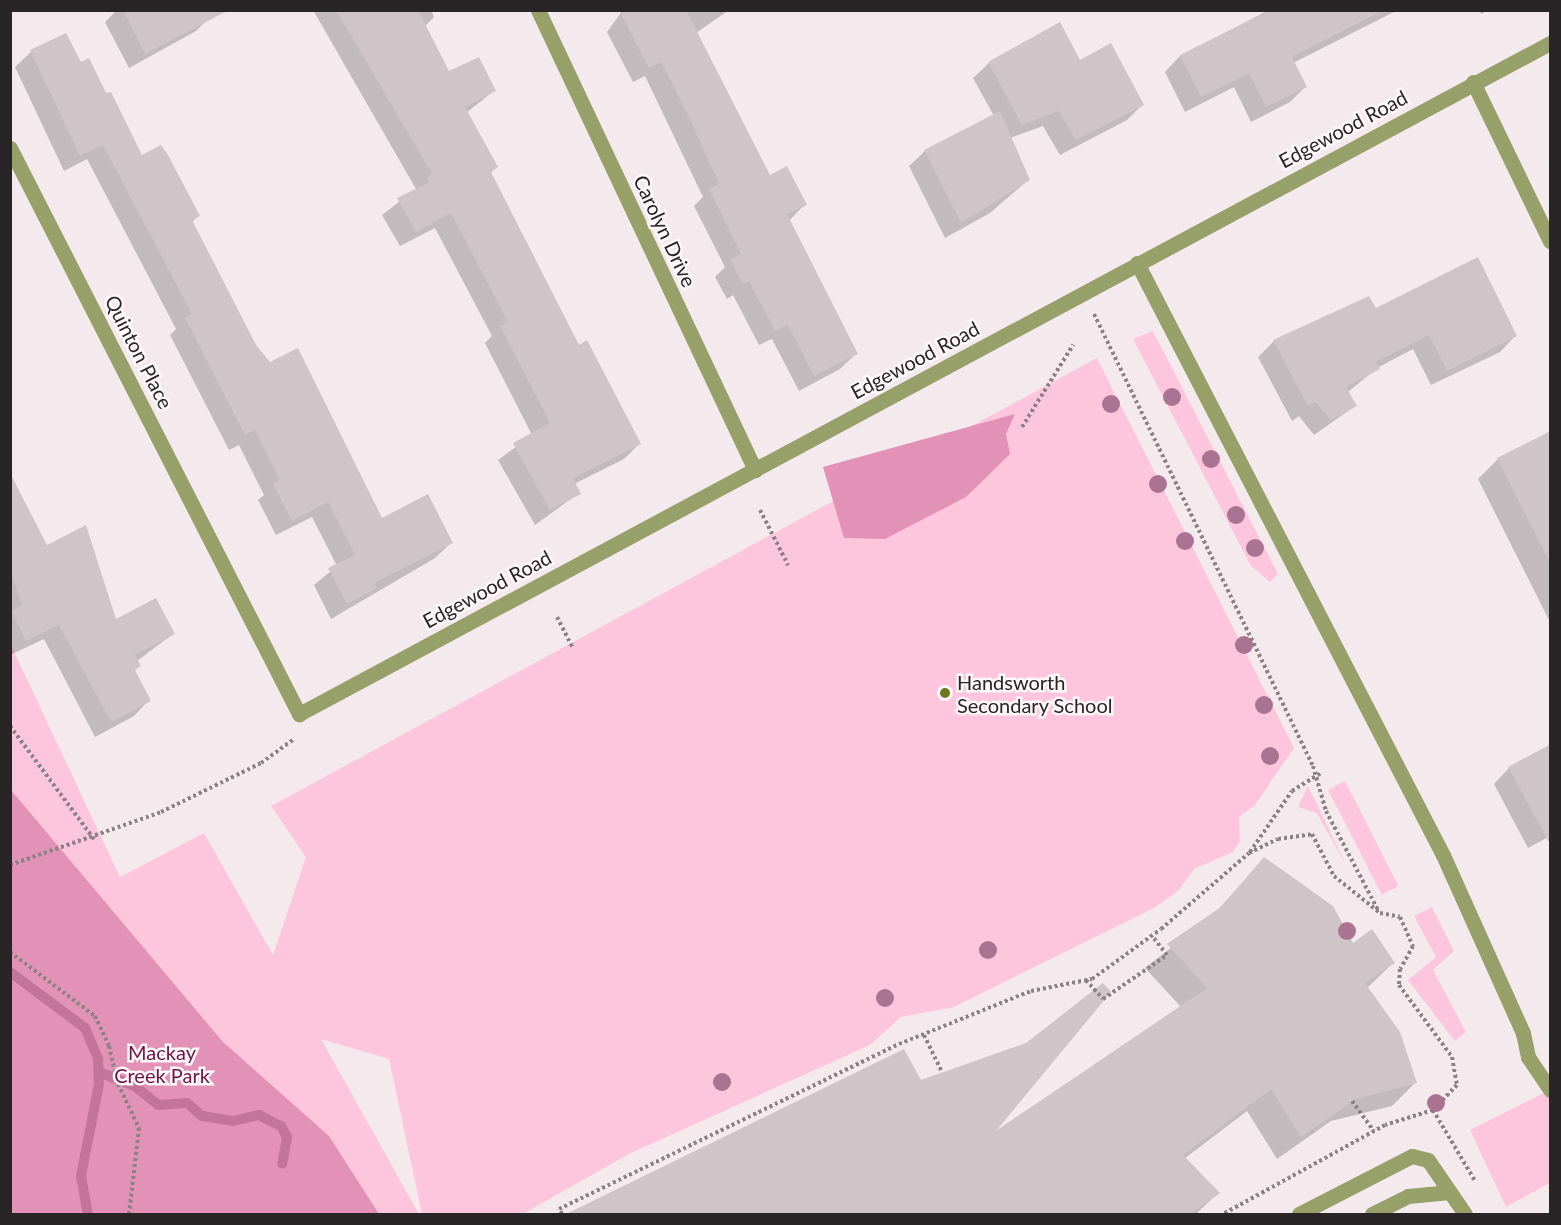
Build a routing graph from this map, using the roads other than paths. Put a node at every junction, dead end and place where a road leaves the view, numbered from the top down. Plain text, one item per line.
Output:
1 (538, 10) edge
2 (1551, 43) edge
3 (1473, 82) junction
4 (10, 148) edge
5 (1551, 241) edge
6 (1137, 263) junction
7 (754, 470) junction
8 (299, 714) joint
9 (1551, 1090) edge
10 (1450, 1192) junction
11 (1299, 1215) edge
12 (1372, 1215) edge
13 (1464, 1215) edge

1 - 7 street, Carolyn Drive
2 - 3 street, Edgewood Road
3 - 5 street
3 - 6 street, Edgewood Road
4 - 8 street, Quinton Place
6 - 7 street, Edgewood Road
6 - 9 street
7 - 8 street, Edgewood Road
10 - 11 street
10 - 12 street
10 - 13 street

